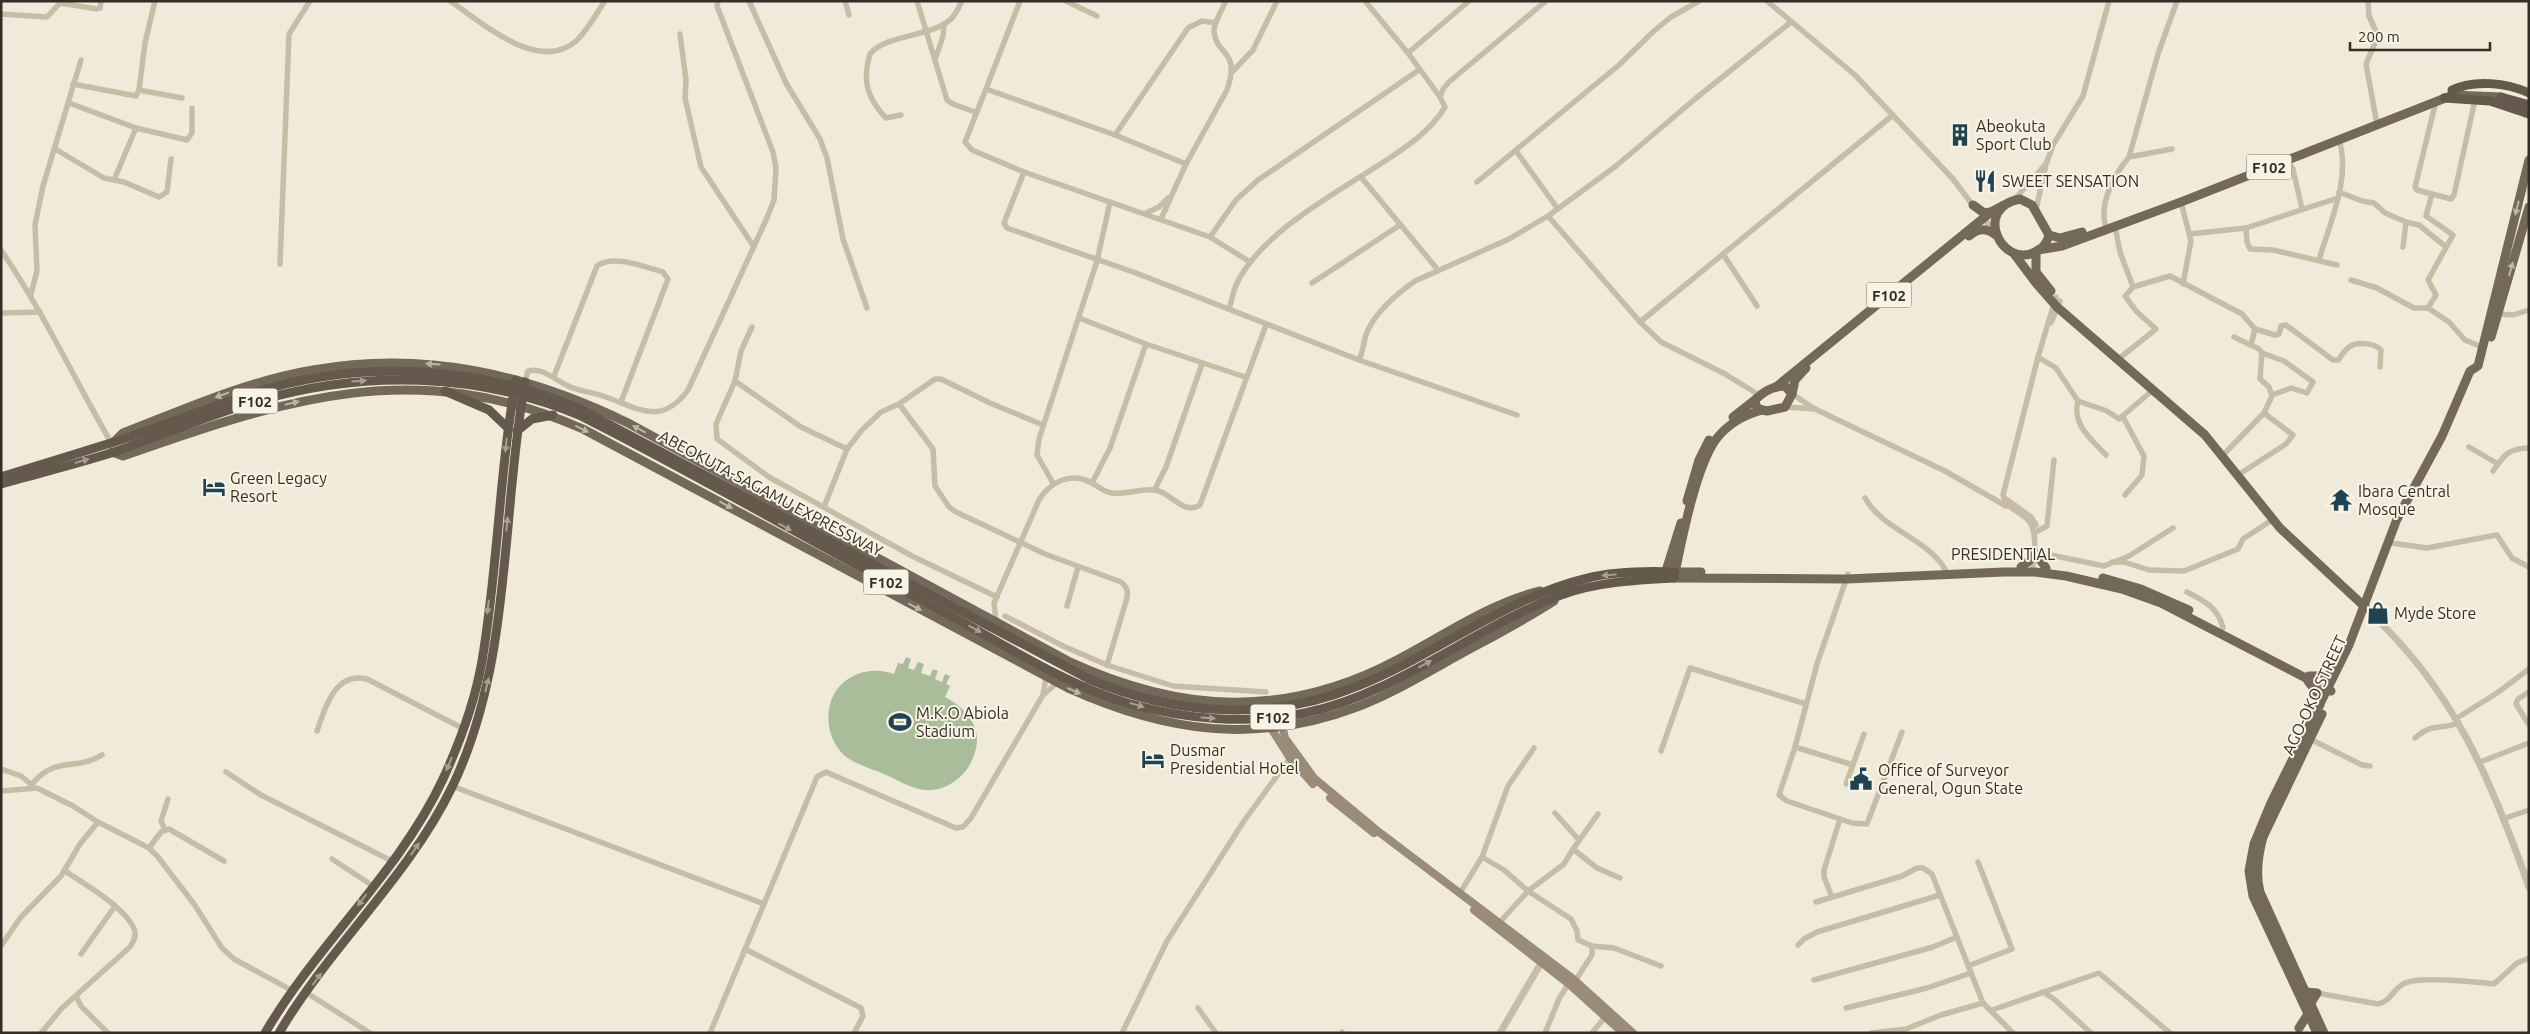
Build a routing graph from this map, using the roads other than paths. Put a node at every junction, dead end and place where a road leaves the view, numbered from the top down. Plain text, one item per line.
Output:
1 (101, 1) edge
2 (155, 1) edge
3 (310, 1) edge
4 (450, 1) edge
5 (606, 1) edge
6 (718, 1) edge
7 (749, 1) edge
8 (845, 1) edge
9 (918, 1) edge
10 (962, 1) edge
11 (1020, 1) edge
12 (1066, 1) edge
13 (1226, 1) edge
14 (1277, 1) edge
15 (1365, 1) edge
16 (1469, 1) edge
17 (1546, 1) edge
18 (1699, 1) edge
19 (1767, 1) edge
20 (2110, 1) edge
21 (2177, 1) edge
22 (2368, 1) edge
23 (1, 14) edge
24 (849, 14) dead end
25 (1097, 16) dead end
26 (1791, 22) junction
27 (1216, 23) junction
28 (944, 24) junction
29 (926, 31) junction
30 (680, 34) dead end
31 (1408, 52) junction
32 (81, 60) dead end
33 (935, 60) junction
34 (1419, 70) junction
35 (1233, 71) junction
36 (73, 84) junction
37 (986, 89) junction
38 (139, 90) junction
39 (2452, 90) junction
40 (2529, 93) edge
41 (2501, 94) junction
42 (1440, 96) junction
43 (182, 98) dead end
44 (2529, 99) edge
45 (2440, 100) junction
46 (2475, 100) junction
47 (69, 103) junction
48 (2529, 106) edge
49 (192, 108) dead end
50 (976, 112) junction
51 (2529, 114) edge
52 (901, 115) dead end
53 (1893, 115) junction
54 (2376, 119) junction
55 (136, 128) junction
56 (1115, 135) junction
57 (2339, 140) junction
58 (55, 149) junction
59 (2172, 149) dead end
60 (1516, 151) junction
61 (2129, 157) junction
62 (171, 159) dead end
63 (2287, 160) junction
64 (2529, 160) edge
65 (1186, 164) junction
66 (1024, 172) junction
67 (1360, 176) junction
68 (2039, 177) junction
69 (114, 180) junction
70 (1477, 182) dead end
71 (1176, 188) junction
72 (2432, 194) junction
73 (2338, 195) junction
74 (2014, 200) junction
75 (1110, 202) junction
76 (2181, 202) junction
77 (2004, 205) junction
78 (1973, 206) junction
79 (2529, 208) edge
80 (1558, 209) junction
81 (2302, 209) junction
82 (2036, 210) junction
83 (1992, 212) junction
84 (1146, 213) junction
85 (1548, 216) junction
86 (1984, 218) junction
87 (1161, 219) junction
88 (2406, 222) junction
89 (2105, 224) junction
90 (1400, 225) junction
91 (2115, 226) junction
92 (2246, 228) junction
93 (1995, 233) junction
94 (2190, 234) junction
95 (2049, 235) junction
96 (1210, 237) junction
97 (2446, 246) junction
98 (754, 247) junction
99 (2403, 247) dead end
100 (1, 250) edge
101 (2037, 251) junction
102 (1723, 254) junction
103 (2015, 255) junction
104 (2319, 260) junction
105 (1097, 261) junction
106 (1250, 262) junction
107 (280, 264) dead end
108 (2337, 265) dead end
109 (1438, 270) junction
110 (2350, 280) dead end
111 (1312, 283) dead end
112 (2183, 284) junction
113 (2133, 287) junction
114 (31, 294) junction
115 (2057, 302) junction
116 (1757, 306) dead end
117 (867, 308) dead end
118 (2428, 308) junction
119 (1229, 309) junction
120 (2529, 310) edge
121 (40, 312) junction
122 (1, 314) edge
123 (2497, 314) junction
124 (1079, 318) junction
125 (1640, 322) junction
126 (1266, 325) junction
127 (752, 327) dead end
128 (2255, 329) junction
129 (2234, 338) dead end
130 (1146, 344) junction
131 (2251, 345) junction
132 (2482, 347) junction
133 (2262, 353) junction
134 (2121, 357) junction
135 (2040, 358) junction
136 (1359, 360) junction
137 (1202, 364) junction
138 (2380, 368) dead end
139 (2476, 369) junction
140 (406, 375) junction
141 (554, 376) junction
142 (1245, 377) junction
143 (520, 381) junction
144 (735, 381) junction
145 (1776, 387) junction
146 (2153, 390) junction
147 (445, 391) junction
148 (1792, 394) junction
149 (2272, 395) junction
150 (1758, 397) junction
151 (2078, 401) junction
152 (621, 402) junction
153 (516, 404) junction
154 (899, 404) junction
155 (1785, 407) junction
156 (1762, 410) junction
157 (1815, 410) junction
158 (2264, 413) junction
159 (1517, 415) dead end
160 (553, 416) junction
161 (2123, 417) junction
162 (1044, 425) junction
163 (512, 429) junction
164 (114, 442) junction
165 (2469, 447) dead end
166 (2529, 448) edge
167 (847, 449) junction
168 (112, 452) junction
169 (2226, 452) junction
170 (2106, 455) dead end
171 (2054, 460) dead end
172 (2498, 464) junction
173 (2493, 471) dead end
174 (2241, 473) junction
175 (1, 477) edge
176 (1053, 483) junction
177 (1092, 483) junction
178 (1, 484) edge
179 (1154, 489) junction
180 (2125, 495) dead end
181 (1865, 498) dead end
182 (824, 507) junction
183 (2010, 508) junction
184 (2272, 520) junction
185 (2173, 528) dead end
186 (2036, 532) junction
187 (818, 540) junction
188 (1020, 542) junction
189 (2391, 543) junction
190 (2035, 552) junction
191 (2112, 562) junction
192 (2529, 566) edge
193 (1078, 567) junction
194 (2021, 567) junction
195 (2046, 568) junction
196 (1945, 569) junction
197 (2034, 570) junction
198 (1670, 575) junction
199 (1847, 576) junction
200 (1562, 590) junction
201 (2186, 592) dead end
202 (997, 596) junction
203 (994, 603) junction
204 (2366, 605) junction
205 (1067, 606) dead end
206 (979, 614) junction
207 (1005, 616) dead end
208 (996, 623) junction
209 (2222, 628) junction
210 (2340, 664) junction
211 (1107, 665) junction
212 (2529, 669) edge
213 (1046, 678) junction
214 (2307, 678) junction
215 (1057, 683) junction
216 (2331, 689) junction
217 (2529, 692) edge
218 (1043, 696) junction
219 (1267, 697) junction
220 (1277, 700) junction
221 (1806, 704) junction
222 (2320, 705) junction
223 (468, 714) junction
224 (479, 717) junction
225 (2458, 720) junction
226 (2529, 725) edge
227 (1281, 727) junction
228 (1271, 728) junction
229 (464, 729) junction
230 (317, 731) dead end
231 (1902, 732) dead end
232 (1864, 734) dead end
233 (2415, 738) dead end
234 (2310, 739) junction
235 (2529, 743) edge
236 (1795, 747) junction
237 (1534, 748) dead end
238 (1661, 751) dead end
239 (102, 755) dead end
240 (1290, 758) junction
241 (2480, 762) junction
242 (1853, 765) junction
243 (2370, 766) dead end
244 (1, 769) edge
245 (226, 772) dead end
246 (1846, 784) dead end
247 (34, 786) junction
248 (452, 786) junction
249 (1, 791) edge
250 (168, 799) dead end
251 (2529, 810) edge
252 (1555, 814) dead end
253 (1598, 814) dead end
254 (1840, 819) junction
255 (2503, 819) junction
256 (98, 822) junction
257 (165, 830) junction
258 (1580, 840) junction
259 (149, 848) junction
260 (1574, 849) junction
261 (1482, 857) junction
262 (332, 859) dead end
263 (224, 861) dead end
264 (392, 861) junction
265 (1978, 862) dead end
266 (65, 871) junction
267 (2527, 874) edge
268 (1620, 878) dead end
269 (373, 886) junction
270 (2529, 887) edge
271 (1528, 891) junction
272 (1460, 894) junction
273 (1940, 895) junction
274 (1832, 897) junction
275 (1816, 902) dead end
276 (764, 904) junction
277 (115, 906) junction
278 (1498, 923) junction
279 (1957, 937) junction
280 (1798, 945) dead end
281 (1, 946) edge
282 (1592, 946) junction
283 (745, 949) junction
284 (80, 954) dead end
285 (2529, 958) edge
286 (1542, 961) junction
287 (1661, 966) dead end
288 (1968, 966) junction
289 (1971, 973) junction
290 (1814, 980) dead end
291 (1572, 981) junction
292 (293, 991) junction
293 (2043, 992) junction
294 (2306, 992) junction
295 (307, 993) junction
296 (2317, 993) junction
297 (76, 996) junction
298 (1983, 1004) junction
299 (2311, 1004) junction
300 (1198, 1008) dead end
301 (1846, 1008) dead end
302 (1992, 1010) junction
303 (2308, 1014) junction
304 (1606, 1016) junction
305 (2297, 1030) edge
306 (2320, 1031) edge
307 (41, 1033) edge
308 (108, 1033) edge
309 (265, 1033) edge
310 (279, 1033) edge
311 (370, 1033) edge
312 (710, 1033) edge
313 (854, 1033) edge
314 (1122, 1033) edge
315 (1216, 1033) edge
316 (1500, 1033) edge
317 (1545, 1033) edge
318 (1592, 1033) edge
319 (1623, 1033) edge
320 (1633, 1033) edge
321 (1872, 1033) edge
322 (2013, 1033) edge
323 (2091, 1033) edge
324 (2170, 1033) edge

1 - 23 street
2 - 38 street
3 - 107 street
4 - 5 street
6 - 98 street
7 - 117 street
8 - 24 street
9 - 29 street
10 - 28 street
11 - 37 street
12 - 25 street
13 - 27 street
14 - 35 street
15 - 31 street
16 - 31 street
17 - 42 street
18 - 60 street
19 - 26 street
20 - 68 street
21 - 61 street
22 - 54 street
26 - 53 street
26 - 80 street
27 - 35 street
27 - 56 street
28 - 29 street
28 - 33 street
29 - 33 street
29 - 52 street
30 - 98 street
31 - 34 street
32 - 36 street
33 - 50 street
34 - 42 street
34 - 96 street
35 - 65 street
36 - 38 street
36 - 47 street
37 - 50 street
37 - 56 street
38 - 43 street
39 - 40 highway
39 - 41 main road, F102
39 - 54 main road, F102
41 - 44 highway, F102
41 - 45 main road, F102
41 - 48 highway, F102
42 - 67 street
45 - 46 highway
45 - 57 main road, F102
45 - 72 street
46 - 51 highway
46 - 72 street
47 - 55 street
47 - 58 street
49 - 55 street
50 - 66 street
53 - 78 street
53 - 102 street
54 - 89 main road, F102
55 - 69 street
56 - 65 street
57 - 63 main road, F102
57 - 73 street
58 - 69 street
58 - 114 street
59 - 61 street
60 - 70 street
60 - 80 street
61 - 89 street
62 - 69 street
63 - 76 main road, F102
63 - 81 street
64 -> 132 main road
65 - 71 street
66 - 75 street
66 - 105 street
67 - 90 street
67 - 106 street
68 - 74 street
68 - 82 street
71 - 84 street
71 - 87 street
72 - 97 street
73 - 81 street
73 - 88 street
73 - 104 street
74 - 77 main road, F102
74 - 82 main road
75 - 84 street
75 - 105 street
76 - 91 main road, F102
76 - 94 street
77 - 83 main road, F102
77 - 93 main road
78 - 83 main road
78 - 86 street
123 -> 79 main road
80 - 85 street
81 - 92 street
82 - 95 main road
83 - 86 main road, F102
84 - 87 street
85 - 109 street
85 - 125 street
86 - 93 street
86 - 145 main road, F102
87 - 96 street
88 - 97 street
88 - 99 street
89 - 95 main road, F102
90 - 109 street
90 - 111 street
91 - 101 main road, F102
91 - 113 street
92 - 94 street
92 - 104 street
93 - 103 main road
93 - 148 main road, F102
94 - 112 street
95 - 101 main road
96 - 106 street
97 - 118 street
98 - 152 street
100 - 114 street
101 - 103 main road, F102
101 - 115 main road
102 - 116 street
102 - 125 street
103 - 115 main road
104 - 108 street
105 - 119 street
105 - 124 street
106 - 119 street
109 - 136 street
110 - 118 street
112 - 113 street
112 - 128 street
113 - 134 street
114 - 121 street
115 - 134 main road
115 - 135 street
115 - 146 main road
118 - 132 street
119 - 126 street
120 - 123 street
121 - 122 street
121 - 164 street
123 - 139 main road
124 - 130 street
124 - 162 street
125 - 150 street
126 - 136 street
126 - 142 street
127 - 144 street
128 - 131 street
128 - 138 street
129 - 131 street
130 - 137 street
130 - 177 street
131 - 133 street
132 - 139 main road
133 - 149 street
133 - 149 street
134 - 169 main road
135 - 151 street
135 - 183 street
135 - 186 street
136 - 159 street
137 - 142 street
137 - 179 street
139 - 189 main road, AGO-OKO STREET
139 - 204 main road
140 - 164 highway, ABEOKUTA-SAGAMU EXPRESSWAY / F102
168 -> 140 highway, ABEOKUTA-SAGAMU EXPRESSWAY / F102
140 - 187 highway, ABEOKUTA-SAGAMU EXPRESSWAY / F102
141 - 143 street
141 - 152 street
141 - 152 street
142 - 179 street
143 - 153 highway
143 -> 164 main road
187 -> 143 main road
144 - 167 street
144 - 182 street
145 - 148 main road
145 - 150 main road, F102
146 - 161 street
146 - 184 main road
147 - 153 main road
147 - 163 highway
168 -> 147 main road
148 - 155 main road, F102
148 - 157 street
149 - 158 street
150 - 156 main road
150 - 198 main road, F102
151 - 161 street
151 - 170 street
153 - 160 main road
153 - 163 highway
154 - 162 street
154 - 167 street
154 - 188 street
155 - 156 main road
155 - 157 street
156 - 198 main road
157 - 183 street
158 - 169 street
158 - 174 street
160 - 163 highway
160 -> 187 main road
161 - 180 street
162 - 176 street
163 -> 223 highway
224 -> 163 highway
164 - 175 highway, ABEOKUTA-SAGAMU EXPRESSWAY / F102
165 - 172 street
166 - 172 street
167 - 182 street
178 -> 168 highway, ABEOKUTA-SAGAMU EXPRESSWAY / F102
169 - 174 main road
171 - 186 street
172 - 173 street
174 - 204 main road
176 - 177 street
176 - 188 street
177 - 179 street
181 - 196 street
182 - 202 street
183 - 190 street
184 - 191 street
184 - 204 main road
185 - 191 street
186 - 190 street
187 - 200 highway, ABEOKUTA-SAGAMU EXPRESSWAY / F102
187 - 206 main road
187 -> 213 main road
188 - 193 street
188 - 202 street
189 - 192 street
189 - 204 main road, AGO-OKO STREET
190 - 191 street
190 - 194 main road
190 - 195 main road
190 - 197 street
193 - 205 street
193 - 211 street
194 - 196 main road, PRESIDENTIAL
194 - 197 main road, PRESIDENTIAL
195 - 197 main road, PRESIDENTIAL
195 - 209 main road, PRESIDENTIAL
196 - 199 main road, PRESIDENTIAL
197 - 199 main road
197 - 214 main road
198 - 199 main road
198 - 200 highway, ABEOKUTA-SAGAMU EXPRESSWAY / F102
199 - 221 street
200 - 220 main road
200 - 227 main road
201 - 209 street
202 - 203 street
203 - 206 street
203 - 208 street
204 - 210 main road
204 - 216 main road, AGO-OKO STREET
204 - 225 street
206 - 208 main road
207 - 211 street
208 - 219 main road
209 - 214 main road, PRESIDENTIAL
210 - 214 main road
210 - 216 main road
211 - 219 street
212 - 225 street
213 - 215 main road
213 - 218 street
214 - 216 main road, PRESIDENTIAL
214 - 222 main road
215 - 218 street
215 -> 228 main road
216 - 222 main road
216 - 234 main road, AGO-OKO STREET
217 - 226 street
218 - 276 street
219 - 220 main road
219 - 228 main road
220 - 227 main road
221 - 236 street
221 - 238 street
222 - 303 main road
223 - 224 highway
223 - 229 highway
224 - 248 highway
225 - 233 street
225 - 241 street
227 - 228 main road
227 - 272 main road
228 - 240 main road
229 - 230 street
229 -> 264 highway
231 - 254 street
232 - 242 street
234 - 243 street
234 - 294 main road, AGO-OKO STREET
235 - 241 street
236 - 242 street
236 - 254 street
237 - 261 street
239 - 247 street
240 - 286 main road
240 - 314 street
241 - 255 street
242 - 246 street
244 - 247 street
245 - 264 street
247 - 249 street
247 - 256 street
248 - 276 street
295 -> 248 highway
250 - 257 street
251 - 255 street
252 - 258 street
253 - 258 street
254 - 274 street
255 - 267 street
256 - 259 street
256 - 266 street
257 - 259 street
257 - 263 street
258 - 260 street
259 - 292 street
260 - 268 street
260 - 271 street
261 - 271 street
261 - 272 street
262 - 269 street
264 - 269 highway
265 - 288 street
266 - 277 street
266 - 281 street
267 - 270 street
269 -> 292 highway
271 - 278 street
271 - 282 street
272 - 278 main road
273 - 274 street
273 - 279 street
273 - 280 street
274 - 275 street
276 - 283 street
277 - 284 street
277 - 297 street
278 - 286 main road
279 - 288 street
279 - 290 street
282 - 287 street
282 - 291 street
283 - 312 street
283 - 313 street
285 - 296 street
286 - 291 main road
286 - 316 street
288 - 289 street
289 - 298 street
289 - 301 street
291 - 304 main road
291 - 317 street
291 - 320 main road
292 - 309 highway
293 - 302 street
293 - 323 street
293 - 324 street
294 - 296 main road
294 - 299 main road, AGO-OKO STREET
295 - 310 highway
295 - 311 street
296 - 299 main road
297 - 307 street
297 - 308 street
298 - 302 street
298 - 321 street
299 - 306 main road, AGO-OKO STREET
300 - 315 street
302 - 322 street
303 - 305 main road
303 - 306 main road
304 - 318 street
304 - 319 main road
305 - 306 main road

